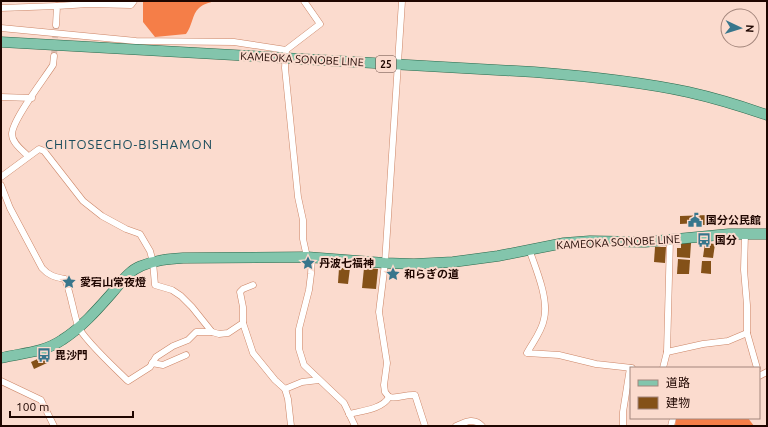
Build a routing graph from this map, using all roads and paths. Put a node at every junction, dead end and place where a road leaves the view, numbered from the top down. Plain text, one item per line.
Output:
1 (134, 1) edge
2 (304, 1) edge
3 (402, 1) edge
4 (57, 6) junction
5 (1, 8) edge
6 (56, 25) tunnel mouth
7 (1, 28) edge
8 (1, 42) edge
9 (286, 54) junction
10 (54, 56) tunnel mouth
11 (398, 64) junction
12 (1, 97) edge
13 (32, 98) junction
14 (767, 114) edge
15 (28, 156) junction
16 (1, 177) edge
17 (1, 185) edge
18 (745, 234) junction
19 (767, 234) edge
20 (670, 239) junction
21 (529, 249) junction
22 (309, 257) junction
23 (153, 262) junction
24 (385, 263) junction
25 (253, 285) dead end
26 (244, 323) junction
27 (78, 328) junction
28 (212, 332) junction
29 (747, 333) junction
30 (667, 352) junction
31 (186, 355) dead end
32 (1, 358) edge
33 (152, 363) junction
34 (663, 367) edge
35 (757, 367) edge
36 (630, 368) edge
37 (630, 374) edge
38 (319, 380) junction
39 (1, 381) edge
40 (285, 389) junction
41 (389, 397) junction
42 (349, 414) junction
43 (54, 426) edge
44 (291, 426) edge
45 (355, 426) edge
46 (425, 426) edge
47 (456, 426) edge
48 (482, 426) edge
49 (623, 426) edge

1 - 4 street
2 - 9 street
3 - 11 street
4 - 5 street
4 - 6 street
7 - 9 street
8 - 9 main road, KAMEOKA SONOBE LINE / 25
9 - 11 main road, KAMEOKA SONOBE LINE / 25
9 - 22 street
10 - 13 street
11 - 14 main road, KAMEOKA SONOBE LINE / 25
11 - 24 street
12 - 13 street
13 - 15 street
15 - 16 street
15 - 23 street
17 - 27 street
18 - 19 main road, KAMEOKA SONOBE LINE
18 - 20 main road, KAMEOKA SONOBE LINE
18 - 29 street
20 - 21 main road, KAMEOKA SONOBE LINE
20 - 30 street
21 - 24 main road, KAMEOKA SONOBE LINE
21 - 36 street
22 - 23 main road, KAMEOKA SONOBE LINE
22 - 24 main road, KAMEOKA SONOBE LINE
22 - 38 street
23 - 27 main road, KAMEOKA SONOBE LINE
23 - 28 street
24 - 41 street
25 - 26 street
26 - 28 street
26 - 40 street
27 - 32 main road, KAMEOKA SONOBE LINE
27 - 33 street
28 - 33 street
29 - 30 street
29 - 35 street
30 - 34 street
31 - 33 street
37 - 49 street
38 - 40 street
38 - 42 street
39 - 43 street
40 - 44 street
41 - 42 street
41 - 46 street
42 - 45 street
47 - 48 street

